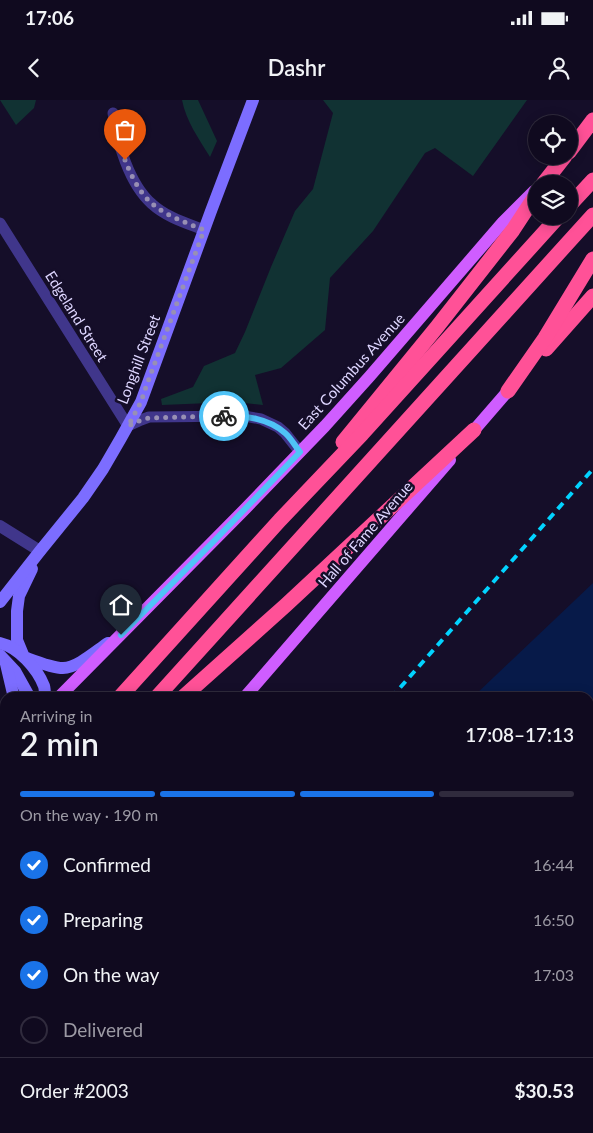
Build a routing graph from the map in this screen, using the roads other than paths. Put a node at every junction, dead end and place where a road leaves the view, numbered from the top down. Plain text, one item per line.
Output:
1 (254, 100) edge
2 (113, 113) dead end
3 (593, 120) edge
4 (593, 128) edge
5 (578, 140) edge
6 (578, 143) edge
7 (558, 165) edge
8 (550, 175) edge
9 (593, 180) edge
10 (578, 196) edge
11 (528, 198) edge
12 (528, 207) edge
13 (593, 215) edge
14 (0, 223) edge
15 (551, 225) edge
16 (204, 230) junction
17 (593, 259) edge
18 (593, 296) edge
19 (508, 391) junction
20 (128, 426) junction
21 (474, 430) junction
22 (300, 452) junction
23 (280, 520) junction
24 (0, 526) edge
25 (40, 551) junction
26 (0, 602) edge
27 (121, 635) junction
28 (0, 642) edge
29 (2, 657) edge
30 (24, 657) junction
31 (12, 692) edge
32 (27, 692) edge
33 (44, 692) edge
34 (64, 692) edge
35 (124, 692) edge
36 (161, 692) edge
37 (189, 692) edge
38 (249, 692) edge

1 - 16 main road, Longhill Street
2 - 16 street
3 - 5 highway
4 - 6 highway
7 - 8 highway
9 - 10 highway
11 - 22 main road, East Columbus Avenue
12 - 23 highway
13 - 36 highway
14 - 20 street, Edgeland Street
15 - 23 highway
16 - 20 main road, Longhill Street
17 - 19 highway
18 - 19 highway
19 - 21 main road, Hall of Fame Avenue
20 - 22 street
20 - 25 main road, Longhill Street
21 - 37 highway
21 - 38 main road, Hall of Fame Avenue
22 - 27 main road, East Columbus Avenue
23 - 35 highway
24 - 25 street
25 - 26 main road, Longhill Street
25 - 30 main road
27 - 30 main road
27 - 34 main road, East Columbus Avenue
28 - 30 main road
29 - 31 main road
29 - 32 main road
30 - 33 main road

